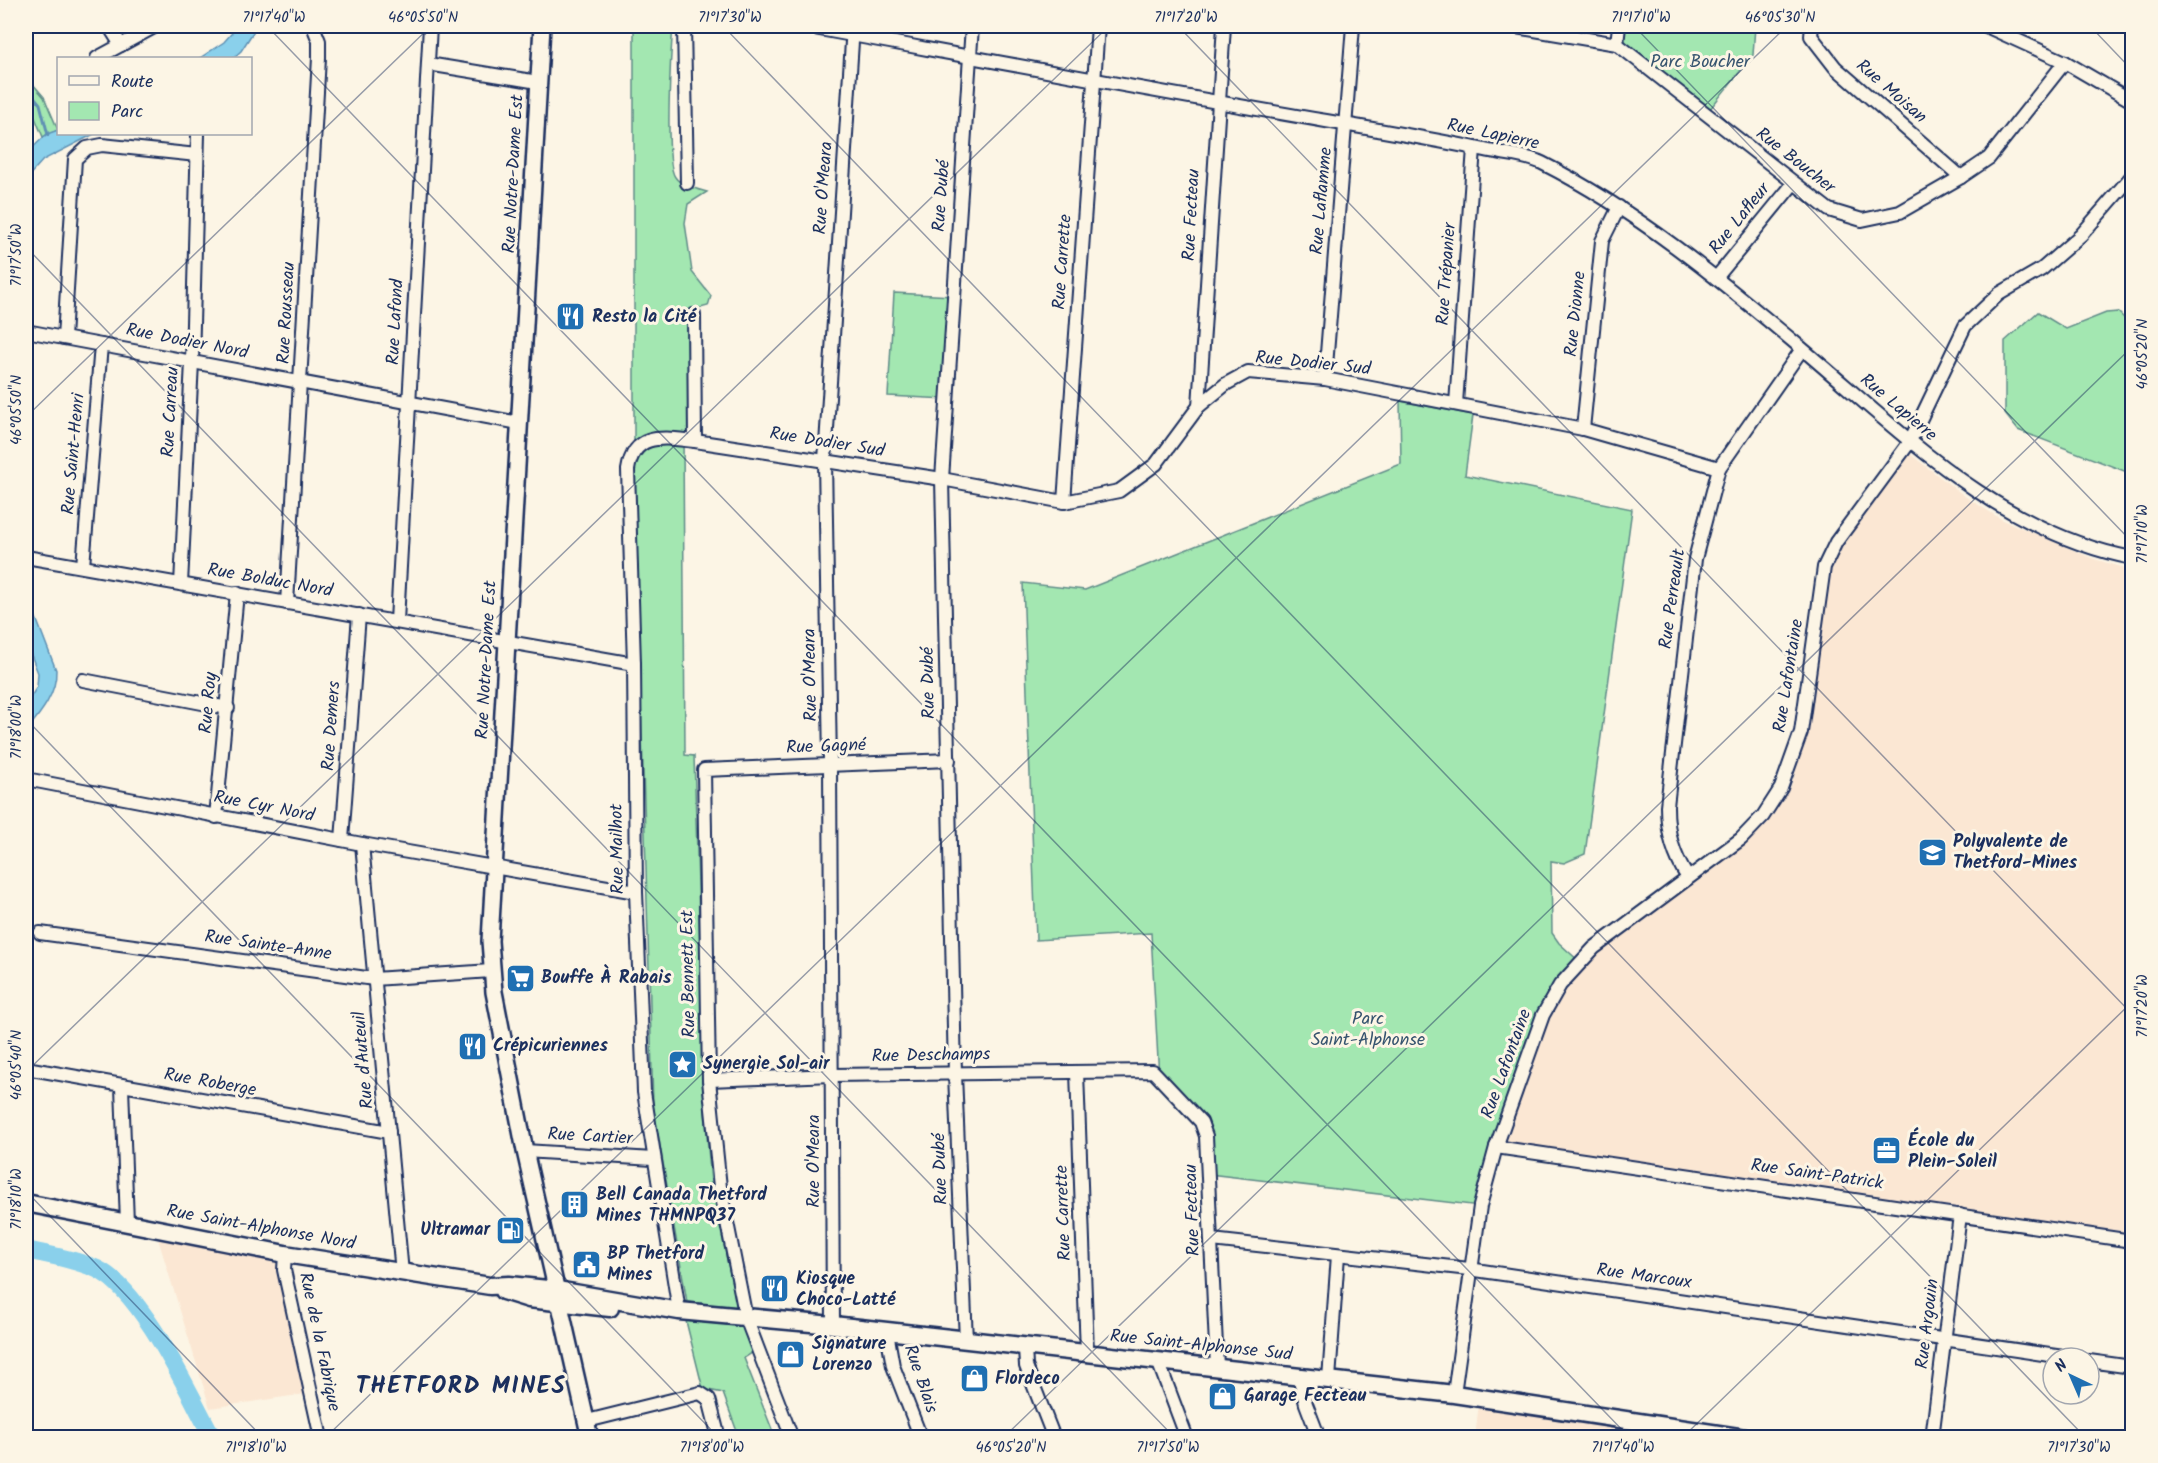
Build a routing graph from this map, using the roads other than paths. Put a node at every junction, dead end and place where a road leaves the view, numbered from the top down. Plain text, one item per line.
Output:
1 (109, 26) edge
2 (156, 26) edge
3 (313, 26) edge
4 (430, 26) edge
5 (542, 26) edge
6 (684, 26) edge
7 (803, 26) edge
8 (972, 26) edge
9 (1098, 26) edge
10 (1224, 26) edge
11 (1353, 26) edge
12 (1510, 26) edge
13 (1619, 26) edge
14 (1812, 26) edge
15 (1986, 26) edge
16 (853, 30) edge
17 (1617, 44) junction
18 (121, 45) junction
19 (99, 57) edge
20 (969, 58) junction
21 (2065, 62) junction
22 (428, 64) junction
23 (538, 82) junction
24 (1095, 82) junction
25 (2133, 101) edge
26 (1217, 102) junction
27 (1347, 124) junction
28 (198, 135) edge
29 (1474, 148) junction
30 (197, 154) junction
31 (2133, 176) edge
32 (1961, 177) junction
33 (687, 183) dead end
34 (1793, 184) junction
35 (1619, 207) junction
36 (1716, 278) junction
37 (694, 315) dead end
38 (26, 331) edge
39 (64, 338) junction
40 (101, 345) junction
41 (1802, 349) junction
42 (192, 362) junction
43 (1325, 379) junction
44 (302, 382) junction
45 (409, 402) junction
46 (1456, 404) junction
47 (1199, 406) junction
48 (519, 423) junction
49 (1583, 429) junction
50 (695, 441) junction
51 (1909, 443) junction
52 (825, 460) junction
53 (1719, 468) junction
54 (942, 479) junction
55 (1064, 502) junction
56 (26, 557) edge
57 (2133, 558) edge
58 (83, 566) junction
59 (181, 584) junction
60 (237, 593) junction
61 (287, 603) junction
62 (359, 615) junction
63 (397, 621) junction
64 (507, 642) junction
65 (634, 664) junction
66 (82, 680) dead end
67 (228, 708) junction
68 (949, 760) junction
69 (830, 765) junction
70 (704, 770) joint
71 (26, 779) edge
72 (216, 817) junction
73 (342, 840) junction
74 (362, 844) junction
75 (496, 868) junction
76 (1688, 878) junction
77 (636, 892) junction
78 (40, 933) dead end
79 (491, 971) junction
80 (374, 979) junction
81 (26, 1068) edge
82 (1153, 1071) joint
83 (1077, 1072) junction
84 (955, 1074) junction
85 (832, 1075) junction
86 (709, 1080) junction
87 (122, 1087) junction
88 (389, 1132) junction
89 (1496, 1147) junction
90 (525, 1151) junction
91 (653, 1159) junction
92 (26, 1203) edge
93 (1960, 1215) junction
94 (127, 1223) junction
95 (1212, 1240) junction
96 (2133, 1241) edge
97 (285, 1254) junction
98 (1338, 1256) junction
99 (1469, 1269) junction
100 (402, 1273) junction
101 (558, 1297) junction
102 (679, 1311) junction
103 (746, 1318) junction
104 (833, 1325) junction
105 (887, 1332) junction
106 (1944, 1339) junction
107 (966, 1341) junction
108 (1024, 1347) junction
109 (1087, 1353) junction
110 (2041, 1354) edge
111 (1158, 1361) junction
112 (2101, 1363) edge
113 (1216, 1367) junction
114 (2133, 1367) edge
115 (1299, 1376) junction
116 (1329, 1379) junction
117 (1454, 1394) junction
118 (587, 1421) junction
119 (321, 1437) edge
120 (590, 1437) edge
121 (719, 1437) edge
122 (792, 1437) edge
123 (921, 1437) edge
124 (1054, 1437) edge
125 (1187, 1437) edge
126 (1318, 1437) edge
127 (1746, 1437) edge
128 (1932, 1437) edge

1 - 18 street
2 - 18 street
3 - 44 street, Rue Rousseau
4 - 22 street, Rue Lafond
5 - 23 street, Rue Notre-Dame Est
6 - 33 street
7 - 16 street, Rue Lapierre
8 - 20 street, Rue Dubé
9 - 24 street, Rue Carrette
10 - 26 street, Rue Fecteau
11 - 27 street, Rue Laflamme
12 - 17 street, Rue Boucher
13 - 17 street
14 - 32 street, Rue Moisan
15 - 21 street
16 - 20 street, Rue Lapierre
16 - 52 street, Rue O'Meara
17 - 34 street, Rue Boucher
18 - 19 street
20 - 24 street, Rue Lapierre
20 - 54 street, Rue Dubé
21 - 25 street
21 - 32 street, Rue Boucher
22 - 23 street
22 - 45 street, Rue Lafond
23 - 48 street, Rue Notre-Dame Est
24 - 26 street, Rue Lapierre
24 - 55 street, Rue Carrette
26 - 27 street, Rue Lapierre
26 - 47 street, Rue Fecteau
27 - 29 street, Rue Lapierre
27 - 43 street, Rue Laflamme
28 - 30 street, Rue Carreau
29 - 35 street, Rue Lapierre
29 - 46 street, Rue Trépanier
30 - 39 street
30 - 42 street, Rue Carreau
31 - 51 street, Rue Lafontaine
32 - 34 street, Rue Boucher
34 - 36 street, Rue Lafleur
35 - 36 street, Rue Lapierre
35 - 49 street, Rue Dionne
36 - 41 street, Rue Lapierre
37 - 50 street
38 - 39 street, Rue Dodier Nord
39 - 40 street, Rue Dodier Nord
40 - 42 street, Rue Dodier Nord
40 - 58 street, Rue Saint-Henri
41 - 51 street, Rue Lapierre
41 - 53 street, Rue Perreault
42 - 44 street, Rue Dodier Nord
42 - 59 street, Rue Carreau
43 - 46 street, Rue Dodier Sud
43 - 47 street, Rue Dodier Sud
44 - 45 street, Rue Dodier Nord
44 - 61 street, Rue Rousseau
45 - 48 street, Rue Dodier Nord
45 - 63 street, Rue Lafond
46 - 49 street, Rue Dodier Sud
47 - 55 street, Rue Dodier Sud
48 - 64 street, Rue Notre-Dame Est
49 - 53 street, Rue Dodier Sud
50 - 52 street, Rue Dodier Sud
50 - 65 street, Rue Mailhot
51 - 57 street, Rue Lapierre
51 - 76 street, Rue Lafontaine
52 - 54 street, Rue Dodier Sud
52 - 69 street, Rue O'Meara
53 - 76 street, Rue Perreault
54 - 55 street, Rue Dodier Sud
54 - 68 street, Rue Dubé
56 - 58 street, Rue Bolduc Nord
58 - 59 street, Rue Bolduc Nord
59 - 60 street, Rue Bolduc Nord
60 - 61 street, Rue Bolduc Nord
60 - 67 street, Rue Roy
61 - 62 street, Rue Bolduc Nord
62 - 63 street, Rue Bolduc Nord
62 - 73 street, Rue Demers
63 - 64 street, Rue Bolduc Nord
64 - 65 street, Rue Bolduc Nord
64 - 75 street, Rue Notre-Dame Est
65 - 77 street, Rue Mailhot
66 - 67 street
67 - 72 street, Rue Roy
68 - 69 street, Rue Gagné
68 - 84 street, Rue Dubé
69 - 70 street, Rue Gagné
69 - 85 street, Rue O'Meara
70 - 86 street, Rue Bennett Est
71 - 72 street, Rue Cyr Nord
72 - 73 street, Rue Cyr Nord
73 - 74 street, Rue Cyr Nord
74 - 75 street, Rue Cyr Nord
74 - 80 street, Rue d'Auteuil
75 - 77 street, Rue Cyr Nord
75 - 79 street, Rue Notre-Dame Est
76 - 89 street, Rue Lafontaine
77 - 91 street, Rue Mailhot
78 - 80 street, Rue Sainte-Anne
79 - 80 street, Rue Sainte-Anne
79 - 90 street, Rue Notre-Dame Est
80 - 88 street, Rue d'Auteuil
81 - 87 street, Rue Roberge
82 - 83 street, Rue Deschamps
82 - 95 street, Rue Fecteau
83 - 84 street, Rue Deschamps
83 - 109 street, Rue Carrette
84 - 85 street, Rue Deschamps
84 - 107 street, Rue Dubé
85 - 86 street, Rue Deschamps
85 - 104 street, Rue O'Meara
86 - 103 street, Rue Bennett Est
87 - 88 street, Rue Roberge
87 - 94 street
88 - 100 street, Rue d'Auteuil
89 - 93 street, Rue Saint-Patrick
89 - 99 street, Rue Lafontaine
90 - 91 street, Rue Cartier
90 - 101 street, Rue Notre-Dame Est
91 - 102 street, Rue Mailhot
92 - 94 main road, Rue Saint-Alphonse Nord
93 - 96 street, Rue Saint-Patrick
93 - 106 street, Rue Argouin
94 - 97 main road, Rue Saint-Alphonse Nord
95 - 98 street, Rue Marcoux
95 - 113 street, Rue Fecteau
97 - 100 main road, Rue Saint-Alphonse Nord
97 - 119 street, Rue de la Fabrique
98 - 99 street, Rue Marcoux
98 - 116 street
99 - 106 street, Rue Marcoux
99 - 117 street, Rue Lafontaine
100 - 101 main road, Rue Saint-Alphonse Nord
101 - 102 main road, Rue Saint-Alphonse Sud
101 - 118 street, Rue Notre-Dame Est
102 - 103 main road, Rue Saint-Alphonse Sud
103 - 104 main road, Rue Saint-Alphonse Sud
103 - 122 street, Rue Bennett Est
104 - 105 main road, Rue Saint-Alphonse Sud
105 - 107 main road, Rue Saint-Alphonse Sud
105 - 123 street, Rue Blais
106 - 110 street, Rue Marcoux
106 - 128 street, Rue Argouin
107 - 108 main road, Rue Saint-Alphonse Sud
108 - 109 main road, Rue Saint-Alphonse Sud
108 - 124 street
109 - 111 main road, Rue Saint-Alphonse Sud
111 - 113 main road, Rue Saint-Alphonse Sud
111 - 125 street
112 - 114 street
113 - 115 main road, Rue Saint-Alphonse Sud
115 - 116 main road, Rue Saint-Alphonse Sud
115 - 126 street
116 - 117 main road, Rue Saint-Alphonse Sud
117 - 127 main road, Rue Saint-Alphonse Sud
118 - 120 street, Rue Notre-Dame Est
118 - 121 street

